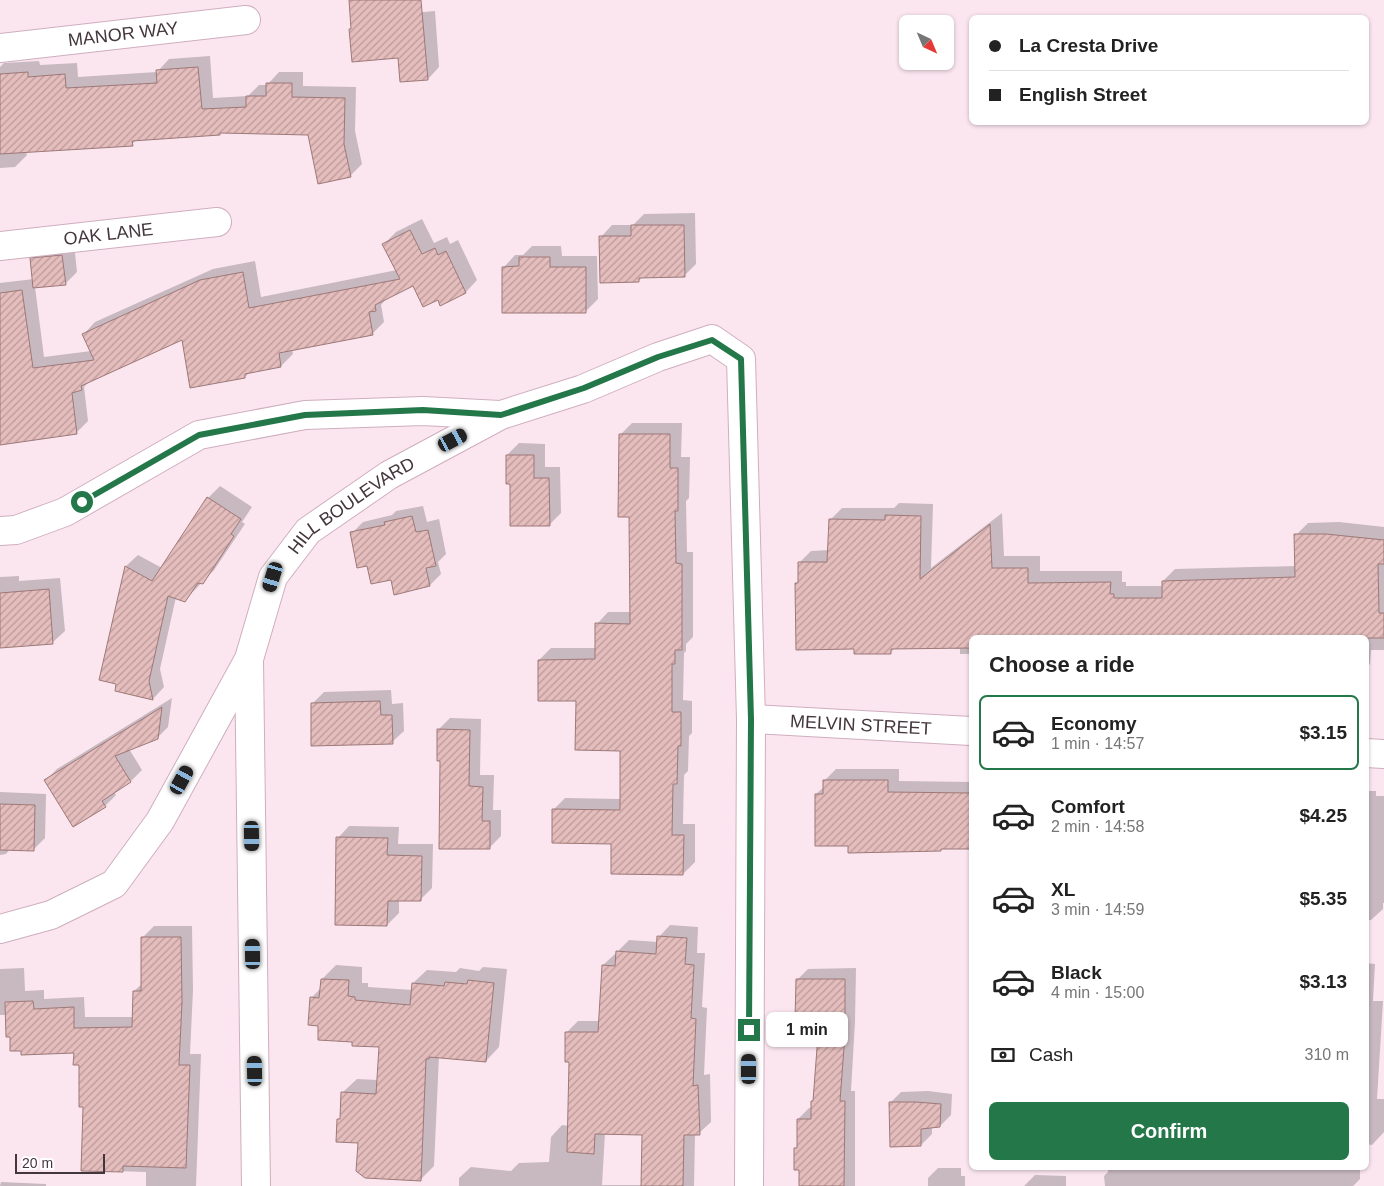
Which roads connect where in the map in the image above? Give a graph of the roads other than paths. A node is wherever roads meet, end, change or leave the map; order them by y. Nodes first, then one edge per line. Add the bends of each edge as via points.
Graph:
1 (246, 20) dead end
2 (0, 48) edge
3 (217, 222) dead end
4 (0, 246) edge
5 (501, 415) junction
6 (5, 527) edge
7 (249, 659) junction
8 (751, 719) junction
9 (969, 731) edge
10 (1369, 754) edge
11 (1384, 754) edge
12 (0, 929) edge
13 (256, 1186) edge
14 (749, 1186) edge

1 - 2 street, MANOR WAY
3 - 4 street, OAK LANE
5 - 6 street via 423,410 305,415 199,435 65,512
5 - 7 street, HILL BOULEVARD via 389,474 308,530 273,577
5 - 8 street, HILL BOULEVARD via 712,340 741,359
7 - 12 street, HILL BOULEVARD via 160,821 114,884 51,915
7 - 13 street
8 - 9 street, MELVIN STREET
8 - 14 street
10 - 11 street

